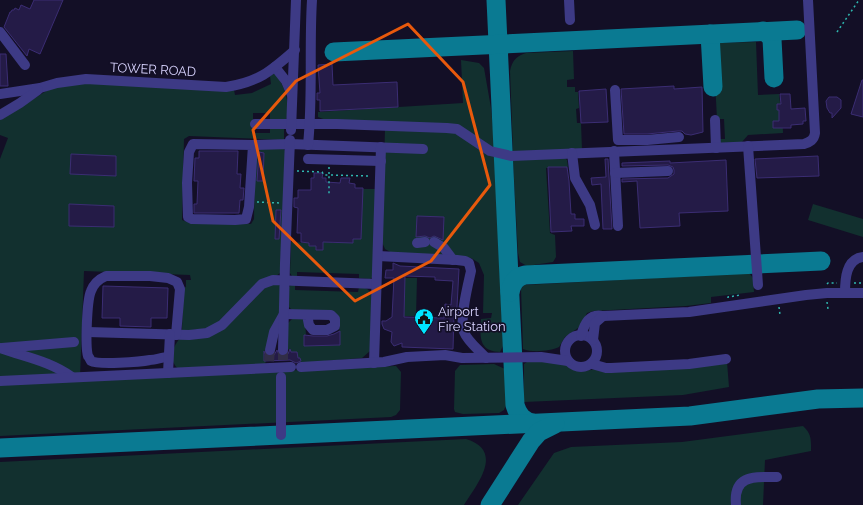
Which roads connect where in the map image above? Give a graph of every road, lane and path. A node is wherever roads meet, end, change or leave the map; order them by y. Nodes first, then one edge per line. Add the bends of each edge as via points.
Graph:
1 (296, 0) edge
2 (312, 0) edge
3 (569, 0) edge
4 (808, 0) edge
5 (859, 0) edge
6 (570, 20) dead end
7 (0, 32) edge
8 (836, 32) dead end
9 (295, 50) junction
10 (24, 65) dead end
11 (275, 67) junction
12 (40, 88) junction
13 (615, 90) dead end
14 (2, 95) edge
15 (292, 95) junction
16 (0, 115) edge
17 (715, 120) dead end
18 (255, 124) dead end
19 (310, 124) junction
20 (290, 135) junction
21 (679, 137) dead end
22 (618, 140) junction
23 (253, 145) junction
24 (308, 145) junction
25 (748, 146) junction
26 (381, 147) junction
27 (716, 148) junction
28 (423, 149) dead end
29 (617, 151) junction
30 (572, 153) junction
31 (308, 159) dead end
32 (329, 160) junction
33 (381, 161) junction
34 (289, 171) junction
35 (668, 171) dead end
36 (616, 173) junction
37 (329, 175) junction
38 (381, 176) junction
39 (329, 194) dead end
40 (250, 202) junction
41 (288, 203) junction
42 (595, 225) dead end
43 (618, 226) dead end
44 (425, 242) dead end
45 (378, 256) junction
46 (863, 257) edge
47 (453, 260) junction
48 (284, 280) junction
49 (376, 284) junction
50 (758, 285) dead end
51 (845, 293) junction
52 (863, 293) edge
53 (284, 314) junction
54 (307, 315) dead end
55 (603, 316) junction
56 (88, 332) junction
57 (173, 335) junction
58 (581, 336) junction
59 (593, 340) junction
60 (74, 342) dead end
61 (566, 346) junction
62 (0, 348) edge
63 (168, 356) junction
64 (541, 357) junction
65 (486, 358) junction
66 (269, 360) junction
67 (726, 360) dead end
68 (568, 361) junction
69 (374, 363) junction
70 (592, 364) junction
71 (287, 365) junction
72 (168, 373) junction
73 (72, 377) junction
74 (0, 381) edge
75 (280, 435) dead end
76 (777, 477) dead end
77 (736, 505) edge

1 - 9 street
2 - 19 street
3 - 6 street
4 - 25 street via 814,136 811,141 804,144
5 - 8 path
7 - 10 street
9 - 11 street, TOWER ROAD
9 - 15 street
11 - 12 street, TOWER ROAD via 252,81 226,87 86,79
11 - 15 street via 286,81
12 - 14 street, TOWER ROAD
12 - 16 street
13 - 22 street
15 - 20 street
17 - 27 street
18 - 20 street
19 - 20 street
19 - 24 street
19 - 30 street via 447,128 457,130 494,153 513,156
20 - 23 street
20 - 24 street
20 - 34 street
21 - 22 street
22 - 29 street
23 - 40 street
23 - 40 street via 197,143 192,146 189,152 187,216 192,219 244,220 248,216
24 - 26 street
25 - 27 street
25 - 50 street
26 - 28 street
26 - 33 street
27 - 29 street
29 - 30 street
29 - 36 street
30 - 42 street via 575,178 590,205
31 - 32 street
32 - 33 street
32 - 37 path
33 - 38 street
34 - 37 path via 322,172
34 - 41 street
35 - 36 street
36 - 43 street
37 - 38 path
37 - 39 path
38 - 45 street
40 - 41 path
41 - 48 street
44 - 47 street via 444,248
45 - 47 street
45 - 49 street
46 - 51 street via 857,257 852,262 847,274
47 - 65 street via 469,263 471,270 463,328 467,337
48 - 49 street
48 - 53 street
48 - 57 street via 262,284 222,325 210,332
49 - 69 street
51 - 52 street
51 - 55 street via 806,295 677,313
53 - 54 street
53 - 66 street via 271,340
53 - 71 street
55 - 58 street via 591,317
55 - 59 street via 595,323
56 - 57 street
56 - 57 street via 90,296 97,282 106,276 150,276 172,279 179,286
56 - 63 street via 88,355 93,362 132,362
57 - 63 street
58 - 59 street
58 - 61 street via 570,339
59 - 70 street via 597,352
60 - 62 street
61 - 64 street
61 - 68 street via 565,354
62 - 73 street via 53,365
63 - 72 street
64 - 65 street
64 - 68 street
65 - 69 street via 446,355 407,357
66 - 71 street
66 - 72 street
67 - 70 street via 611,368
68 - 70 street via 579,368
69 - 71 street
71 - 75 street
72 - 73 street
73 - 74 street
76 - 77 street via 751,477 742,482 736,494

